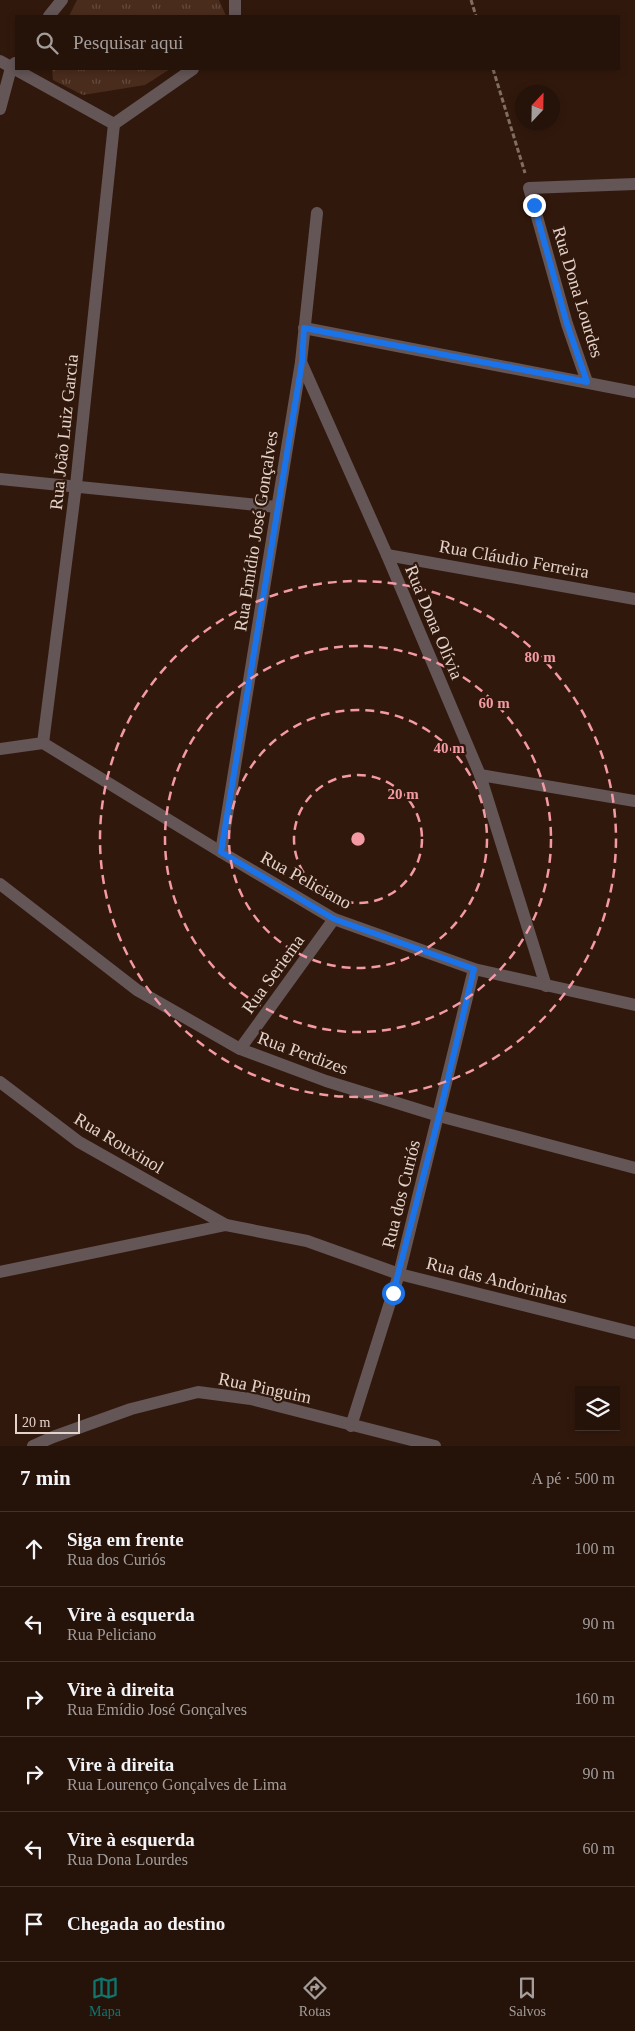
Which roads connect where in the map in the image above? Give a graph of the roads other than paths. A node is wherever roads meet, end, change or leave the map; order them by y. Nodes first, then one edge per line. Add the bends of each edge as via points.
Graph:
1 (62, 0) edge
2 (235, 0) edge
3 (50, 15) edge
4 (235, 15) edge
5 (0, 62) edge
6 (14, 65) edge
7 (22, 70) edge
8 (192, 70) edge
9 (0, 110) edge
10 (114, 124) junction
11 (635, 184) edge
12 (317, 214) dead end
13 (304, 328) junction
14 (302, 362) junction
15 (587, 382) junction
16 (635, 392) edge
17 (0, 479) edge
18 (76, 485) junction
19 (277, 507) junction
20 (387, 555) junction
21 (635, 599) edge
22 (43, 743) junction
23 (0, 749) edge
24 (480, 775) junction
25 (635, 801) edge
26 (221, 852) junction
27 (0, 884) edge
28 (334, 919) junction
29 (474, 969) junction
30 (546, 986) junction
31 (635, 1006) edge
32 (240, 1049) junction
33 (0, 1082) edge
34 (439, 1116) junction
35 (635, 1168) edge
36 (226, 1225) junction
37 (0, 1272) edge
38 (399, 1274) junction
39 (635, 1333) edge
40 (351, 1426) junction
41 (33, 1446) edge
42 (435, 1446) edge

1 - 3 street
2 - 4 street
5 - 6 street
6 - 9 street
7 - 10 street
8 - 10 street
10 - 18 street, Rua João Luiz Garcia
11 - 15 street, Rua Dona Lourdes via 529,188 567,324
12 - 13 street, Rua Emídio José Gonçalves
13 - 14 street, Rua Emídio José Gonçalves
13 - 15 street
14 - 19 street, Rua Emídio José Gonçalves
14 - 20 street, Rua Dona Olívia
15 - 16 street
17 - 18 street
18 - 19 street
18 - 22 street, Rua João Luiz Garcia
19 - 26 street, Rua Emídio José Gonçalves
20 - 21 street, Rua Cláudio Ferreira
20 - 24 street, Rua Dona Olívia
22 - 23 street
22 - 26 street, Rua Peliciano
24 - 25 street
24 - 30 street, Rua Dona Olívia
26 - 28 street, Rua Peliciano
27 - 32 street, Rua Perdizes via 137,990
28 - 29 street, Rua Peliciano
28 - 32 street, Rua Seriema
29 - 30 street, Rua Peliciano
29 - 34 street, Rua dos Curiós
30 - 31 street, Rua Peliciano
32 - 34 street, Rua Perdizes via 326,1081
33 - 36 street, Rua Rouxinol via 79,1142
34 - 35 street, Rua Perdizes
34 - 38 street, Rua dos Curiós
36 - 37 street, Rua das Andorinhas
36 - 38 street, Rua das Andorinhas via 307,1242
38 - 39 street, Rua das Andorinhas
38 - 40 street, Rua dos Curiós
40 - 41 street, Rua Pinguim via 251,1399 198,1392 131,1409
40 - 42 street, Rua Pinguim

